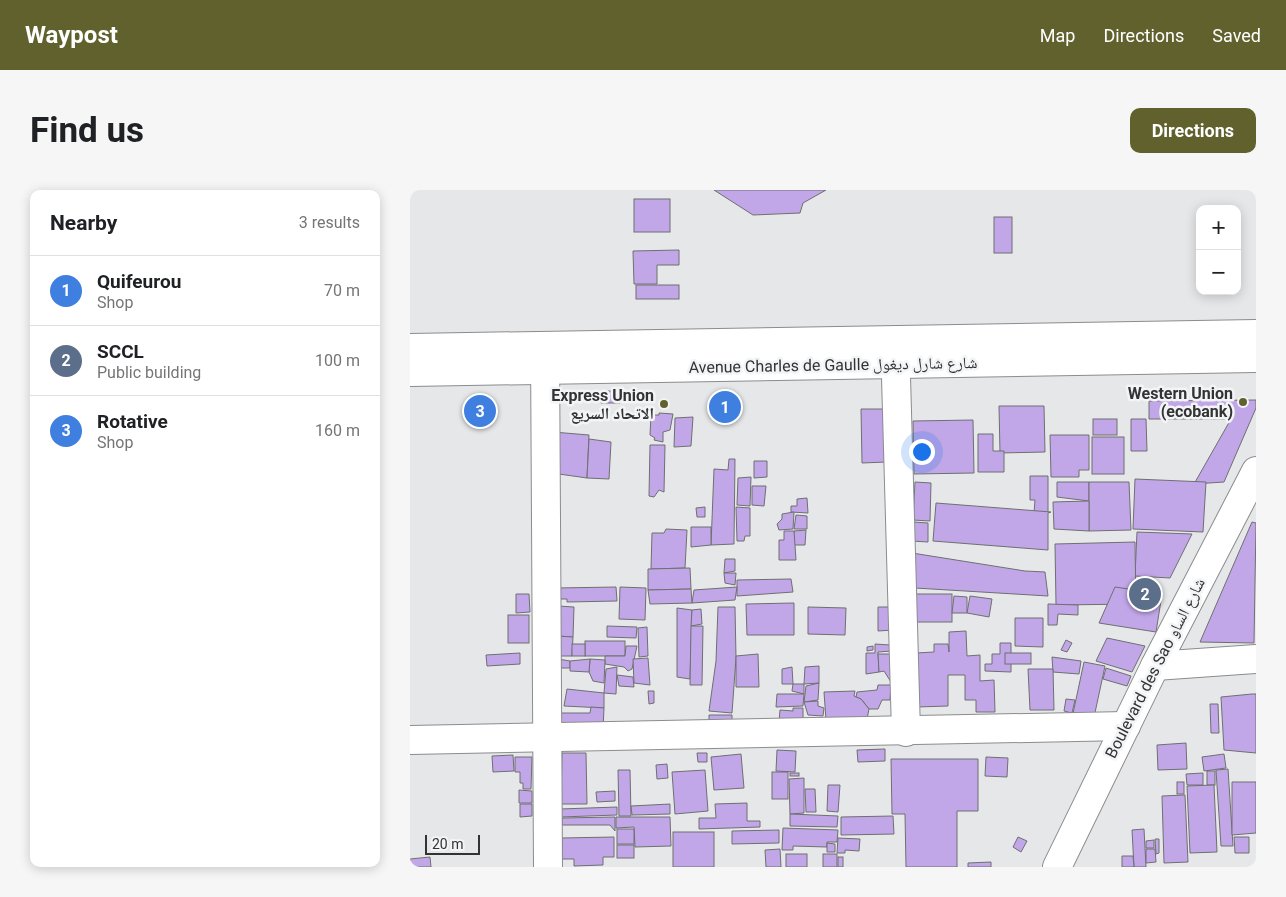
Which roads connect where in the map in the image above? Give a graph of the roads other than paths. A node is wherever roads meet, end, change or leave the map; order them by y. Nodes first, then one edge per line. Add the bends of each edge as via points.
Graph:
1 (1256, 334) edge
2 (410, 348) edge
3 (895, 352) junction
4 (545, 358) junction
5 (1256, 358) edge
6 (410, 372) edge
7 (1256, 471) edge
8 (1256, 659) edge
9 (1155, 666) junction
10 (1126, 726) junction
11 (906, 732) junction
12 (546, 738) junction
13 (410, 740) edge
14 (548, 867) edge
15 (1057, 867) edge

1 - 3 street, Avenue Charles de Gaulle شارع شارل ديغول
2 - 4 street, Avenue Charles de Gaulle شارع شارل ديغول
3 - 4 street, Avenue Charles de Gaulle شارع شارل ديغول
3 - 5 street, Avenue Charles de Gaulle شارع شارل ديغول
3 - 11 street
4 - 6 street, Avenue Charles de Gaulle شارع شارل ديغول
4 - 12 street
7 - 9 street, Boulevard des Sao شارع الساو
8 - 9 street
9 - 10 street, Boulevard des Sao شارع الساو
10 - 11 street
10 - 15 street, Boulevard des Sao شارع الساو
11 - 12 street
12 - 13 street
12 - 14 street

